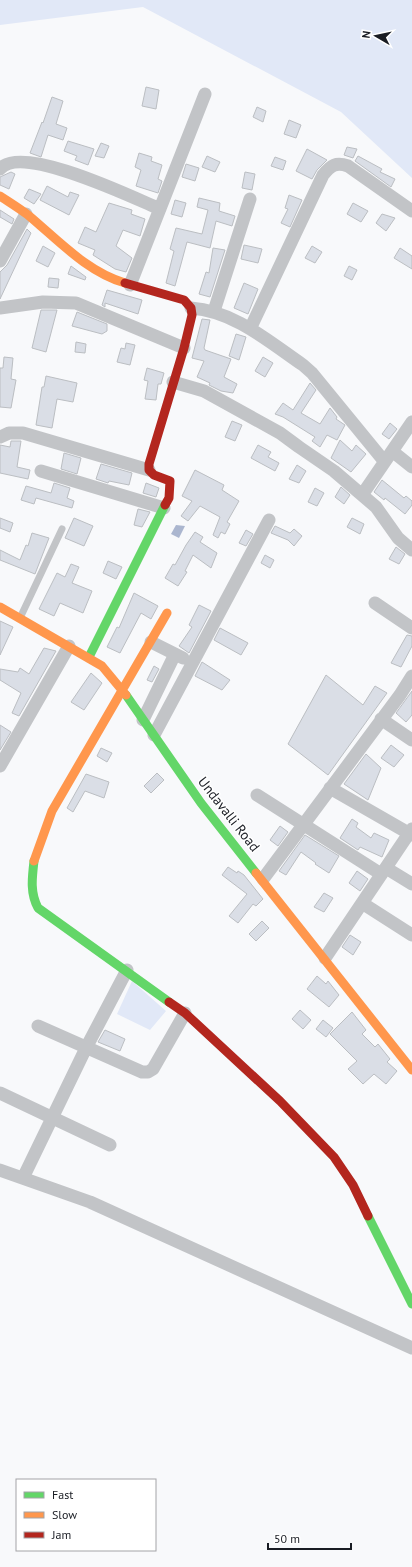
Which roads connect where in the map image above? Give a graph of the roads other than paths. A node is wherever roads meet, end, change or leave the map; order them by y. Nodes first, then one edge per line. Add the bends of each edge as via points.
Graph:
1 (205, 94) dead end
2 (0, 169) edge
3 (0, 196) edge
4 (250, 199) dead end
5 (160, 209) junction
6 (412, 211) edge
7 (26, 214) junction
8 (0, 261) edge
9 (130, 285) junction
10 (0, 308) edge
11 (191, 308) junction
12 (214, 311) junction
13 (250, 329) junction
14 (184, 348) junction
15 (173, 382) junction
16 (412, 422) edge
17 (0, 437) edge
18 (388, 456) junction
19 (412, 467) edge
20 (149, 470) junction
21 (41, 471) dead end
22 (362, 495) junction
23 (164, 508) junction
24 (269, 520) dead end
25 (62, 529) dead end
26 (412, 550) edge
27 (375, 604) dead end
28 (0, 607) edge
29 (167, 613) dead end
30 (20, 618) junction
31 (412, 628) edge
32 (151, 642) junction
33 (69, 646) junction
34 (175, 654) junction
35 (89, 657) junction
36 (192, 662) junction
37 (411, 681) edge
38 (123, 690) junction
39 (381, 719) junction
40 (143, 720) junction
41 (154, 735) junction
42 (412, 740) edge
43 (0, 766) edge
44 (330, 788) junction
45 (257, 794) dead end
46 (304, 823) junction
47 (411, 833) edge
48 (384, 871) junction
49 (263, 879) junction
50 (412, 884) edge
51 (362, 903) junction
52 (412, 935) edge
53 (325, 958) junction
54 (127, 970) junction
55 (185, 1013) junction
56 (38, 1026) dead end
57 (86, 1048) junction
58 (412, 1070) edge
59 (0, 1093) edge
60 (52, 1119) junction
61 (110, 1145) dead end
62 (0, 1170) edge
63 (23, 1178) junction
64 (412, 1304) edge
65 (412, 1348) edge

1 - 5 street
2 - 5 street via 12,163 44,165 77,173
3 - 7 street
4 - 12 street
5 - 9 street
6 - 13 street via 348,166 339,163 330,166 323,175
7 - 8 street
7 - 9 street via 83,262 110,279
9 - 11 street via 184,300
10 - 14 street via 43,302 76,303
11 - 12 street
11 - 14 street via 192,315
12 - 13 street
13 - 18 street via 312,373
14 - 15 street
15 - 20 street via 151,454
15 - 22 street via 204,391 280,433
16 - 18 street
17 - 20 street via 9,433 23,433
18 - 19 street
18 - 22 street
20 - 23 street via 154,475 170,481 171,490
21 - 23 street
22 - 26 street via 376,507 398,538
23 - 35 street
24 - 36 street
25 - 30 lane
27 - 31 street
28 - 30 street, Undavalli Road
29 - 32 street
30 - 33 street, Undavalli Road
32 - 34 street
32 - 38 street
33 - 35 street, Undavalli Road
33 - 43 street
34 - 36 street
34 - 40 street
35 - 38 street, Undavalli Road via 102,666
36 - 41 street
37 - 39 street
38 - 40 street, Undavalli Road
38 - 54 street via 52,811 35,856 32,881 33,898 38,908
39 - 42 street
39 - 44 street
40 - 41 street, Undavalli Road
41 - 49 street, Undavalli Road via 200,803
44 - 46 street
44 - 47 street
45 - 46 street
46 - 48 street
46 - 49 street
47 - 48 street
48 - 50 street
48 - 51 street
49 - 53 street, Undavalli Road
51 - 52 street
51 - 53 street
53 - 58 street, Undavalli Road
54 - 55 street
54 - 57 street
55 - 57 street via 153,1068 148,1072 142,1072
55 - 64 street via 280,1101 334,1158 353,1185
56 - 57 street
57 - 60 street
59 - 60 street
60 - 61 street
60 - 63 street
62 - 63 street
63 - 65 street via 90,1202

